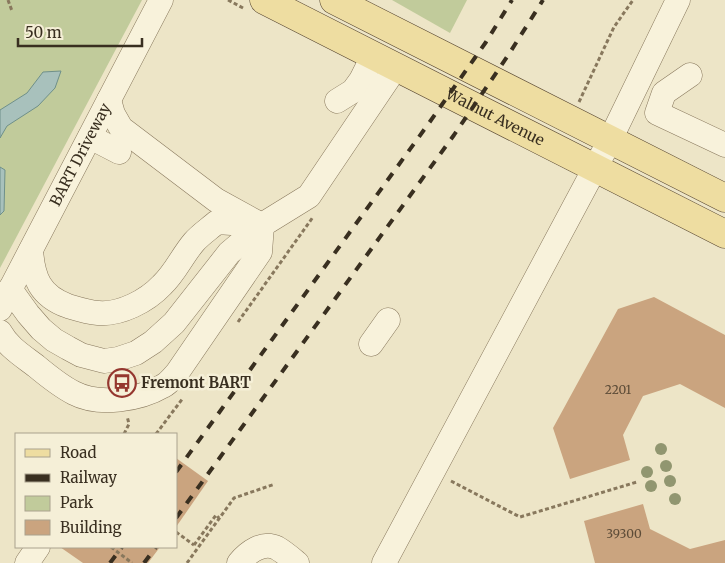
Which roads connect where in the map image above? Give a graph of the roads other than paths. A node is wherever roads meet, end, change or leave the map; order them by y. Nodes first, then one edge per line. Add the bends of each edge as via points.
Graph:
1 (161, 0) edge
2 (264, 0) edge
3 (334, 0) edge
4 (678, 0) edge
5 (385, 61) junction
6 (690, 75) dead end
7 (109, 100) junction
8 (337, 101) dead end
9 (90, 138) junction
10 (610, 140) junction
11 (725, 144) edge
12 (118, 152) dead end
13 (595, 168) junction
14 (725, 198) edge
15 (262, 225) junction
16 (725, 234) edge
17 (31, 250) junction
18 (5, 299) edge
19 (388, 320) dead end
20 (0, 332) edge
21 (371, 344) dead end
22 (37, 548) edge
23 (27, 563) edge
24 (239, 563) edge
25 (297, 563) edge
26 (384, 563) edge

1 - 7 street, BART Driveway
2 - 5 main road, Walnut Avenue
3 - 10 main road
4 - 10 street
5 - 8 street via 361,80 353,91
5 - 13 main road, Walnut Avenue
5 - 15 street via 308,196
6 - 11 street via 664,93 657,113
7 - 9 street, BART Driveway
7 - 15 street via 121,128 216,200
9 - 12 street
9 - 17 street, BART Driveway
10 - 13 street
10 - 14 main road
13 - 16 main road, Walnut Avenue
13 - 26 street
15 - 17 street via 217,222 193,243 163,285 147,298 112,313 84,311 53,299 35,276
15 - 18 street via 229,252 174,323 136,353 118,359 104,361 81,355 54,340 28,314
15 - 20 street via 260,252 177,373 150,393 111,400 95,400 75,394 21,355
17 - 18 street, BART Driveway
19 - 21 street
22 - 23 street
24 - 25 street via 252,550 267,545 277,548

